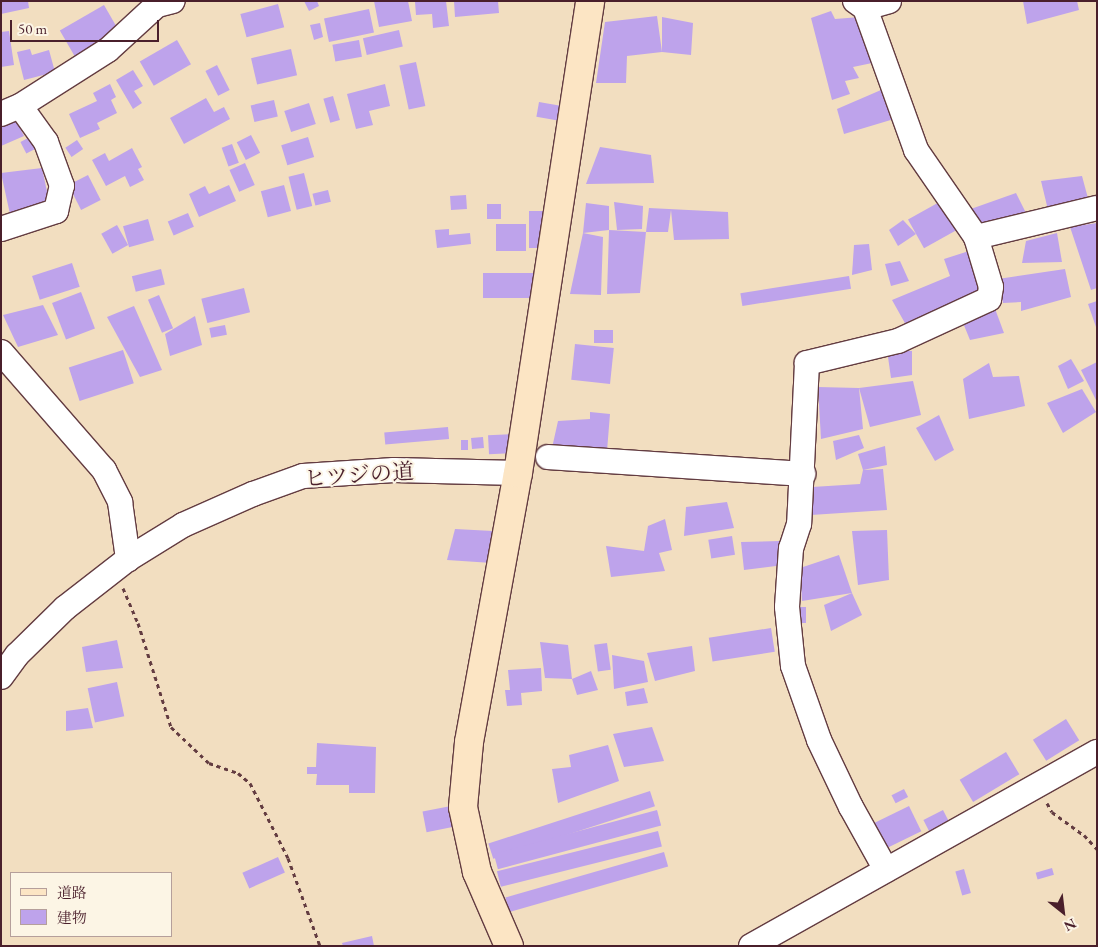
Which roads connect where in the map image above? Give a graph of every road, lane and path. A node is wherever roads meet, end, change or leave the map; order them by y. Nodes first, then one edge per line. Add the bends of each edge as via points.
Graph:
1 (173, 1) edge
2 (590, 1) edge
3 (889, 1) edge
4 (860, 4) edge
5 (10, 110) edge
6 (1097, 208) edge
7 (1, 229) edge
8 (976, 238) junction
9 (1, 352) edge
10 (548, 457) dead end
11 (518, 472) junction
12 (803, 474) junction
13 (121, 564) junction
14 (1, 677) edge
15 (1097, 752) edge
16 (1036, 786) junction
17 (1097, 849) edge
18 (886, 870) junction
19 (320, 946) edge
20 (509, 946) edge
21 (751, 946) edge

1 - 5 street via 157,5 108,50
2 - 11 street
3 - 4 street
4 - 8 street via 916,150
5 - 7 street via 46,142 62,186 56,211
6 - 8 street
8 - 12 street via 991,287 989,299 898,341 807,363
9 - 13 street via 104,470 120,502
10 - 12 street
11 - 13 street, ヒツジの道 via 394,470 303,476 183,525
11 - 20 street via 469,742 463,807 477,872
12 - 18 street via 799,524 791,548 787,607 793,666 819,740
13 - 14 street, ヒツジの道 via 65,608 17,655
13 - 19 path via 171,727 209,763 238,773 250,784 288,858
15 - 16 street
16 - 17 path via 1052,812 1084,835
16 - 18 street
18 - 21 street

